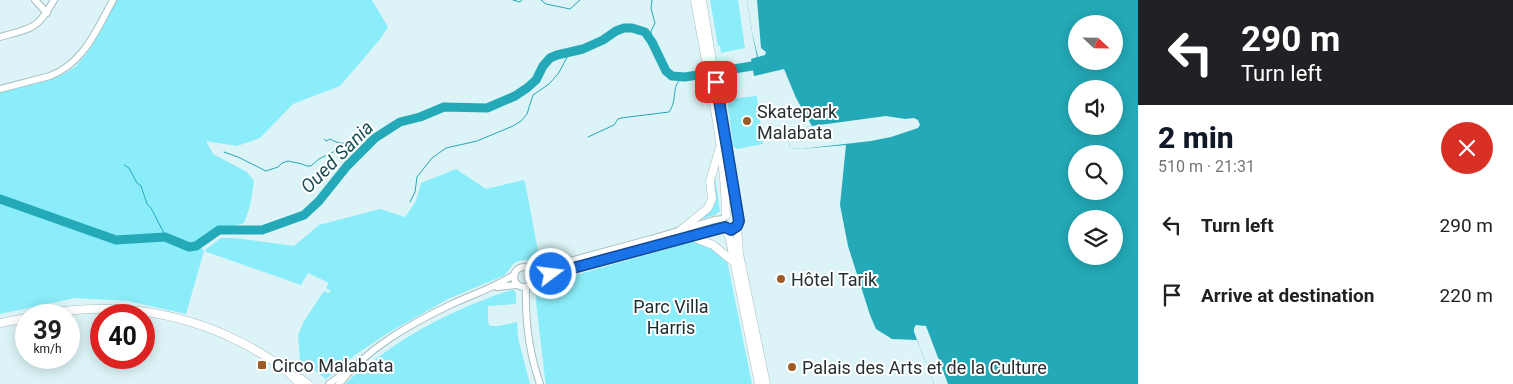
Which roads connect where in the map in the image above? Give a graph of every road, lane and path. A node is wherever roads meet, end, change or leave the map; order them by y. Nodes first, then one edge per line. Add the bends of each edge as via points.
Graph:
1 (35, 0) edge
2 (54, 0) edge
3 (113, 0) edge
4 (695, 0) edge
5 (702, 0) edge
6 (47, 13) junction
7 (0, 28) edge
8 (3, 36) edge
9 (709, 63) junction
10 (713, 83) junction
11 (0, 89) edge
12 (720, 146) junction
13 (737, 217) junction
14 (725, 222) junction
15 (737, 226) junction
16 (681, 230) junction
17 (690, 236) junction
18 (735, 262) junction
19 (515, 274) junction
20 (534, 275) junction
21 (518, 285) junction
22 (493, 287) junction
23 (526, 287) junction
24 (80, 309) edge
25 (15, 320) edge
26 (0, 323) edge
27 (357, 365) junction
28 (296, 381) edge
29 (308, 384) edge
30 (329, 384) edge
31 (339, 384) edge
32 (540, 384) edge
33 (759, 384) edge
34 (766, 384) edge

1 - 6 street
2 - 6 street
3 - 11 street via 88,45 71,64 50,76
4 - 9 main road
5 - 9 main road
6 - 8 street via 33,27
7 - 8 street
9 - 10 main road
10 - 12 main road
10 - 13 main road
12 - 14 main road
12 - 16 main road via 710,181 711,204
13 - 14 main road via 730,214
13 - 15 main road
14 - 15 main road via 731,230
14 - 16 street via 714,220
14 - 17 street
14 - 18 main road
15 - 34 main road via 739,254
16 - 20 street
17 - 18 main road via 712,245
17 - 20 street
18 - 33 main road
19 - 20 street via 522,267 529,268
19 - 21 street
19 - 22 street
20 - 23 street via 531,285
21 - 22 street
21 - 23 street
22 - 27 street via 410,327
23 - 32 street via 527,331
24 - 28 main road via 134,309 210,328 238,340 277,364
25 - 26 main road
27 - 30 street
27 - 31 street
28 - 29 main road via 301,379

